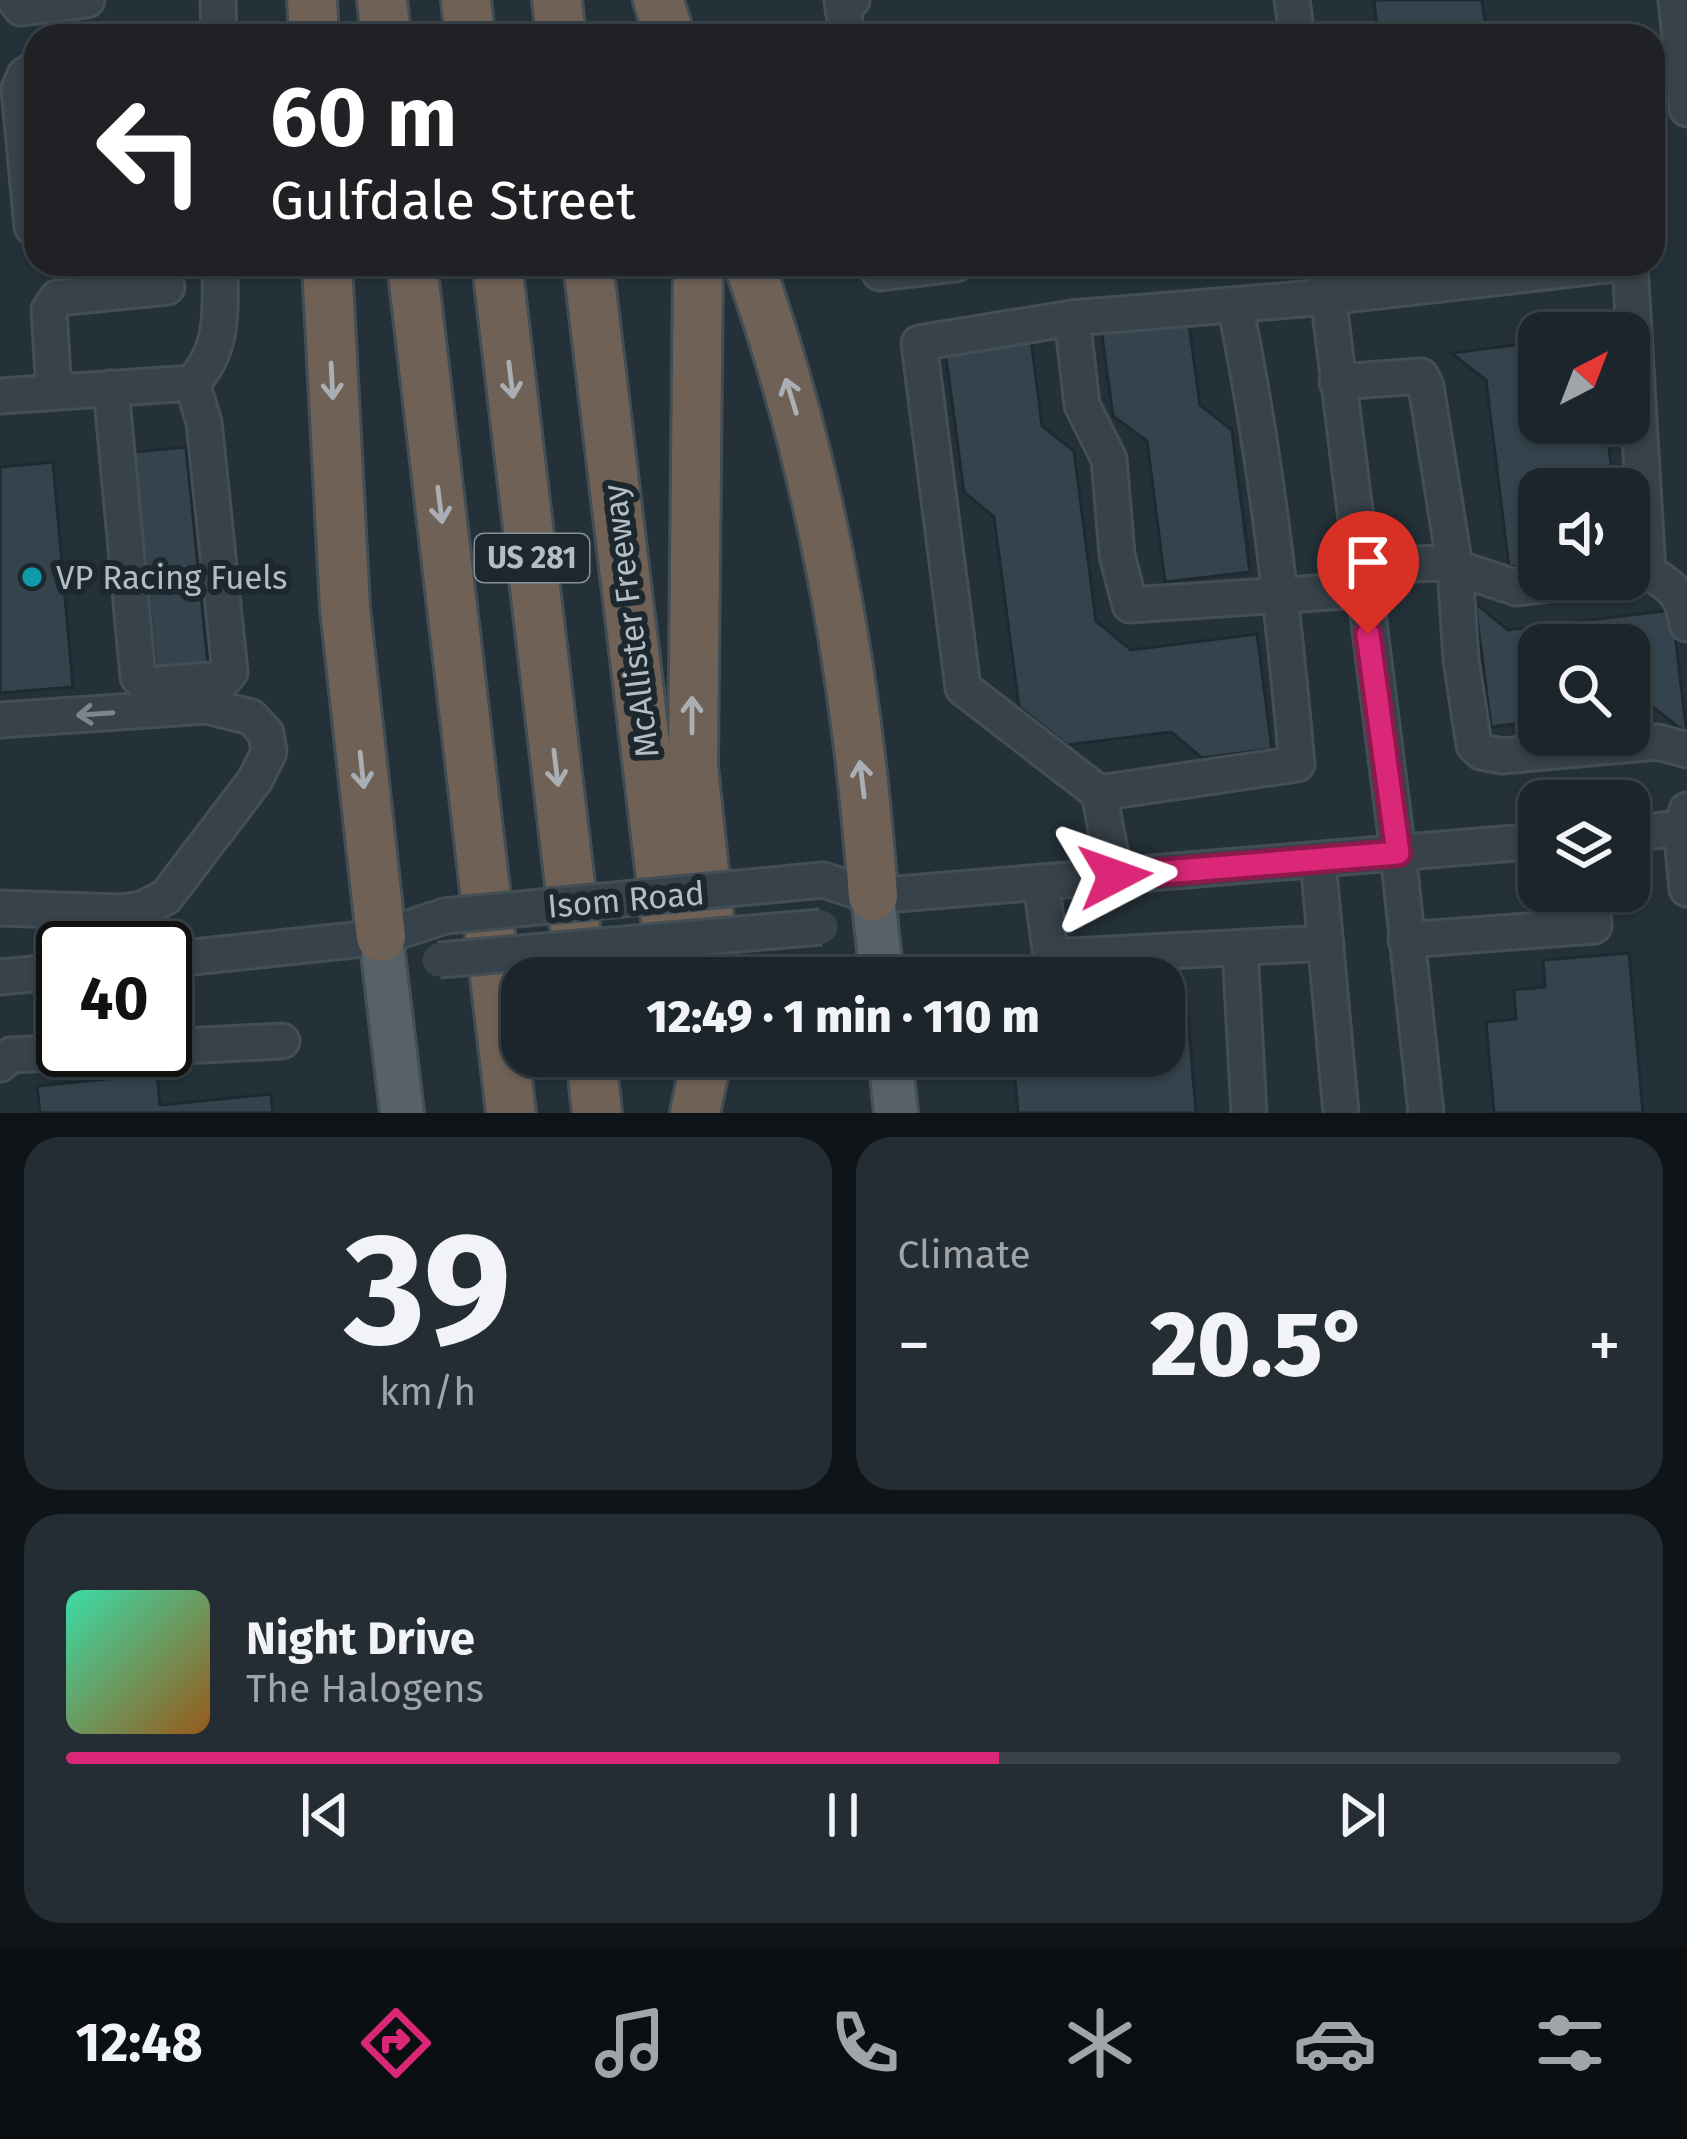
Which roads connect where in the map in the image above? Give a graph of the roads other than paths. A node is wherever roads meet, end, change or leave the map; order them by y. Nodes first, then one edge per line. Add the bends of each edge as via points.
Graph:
1 (15, 0) edge
2 (87, 0) edge
3 (852, 0) edge
4 (1676, 0) edge
5 (845, 24) edge
6 (24, 77) edge
7 (1687, 109) edge
8 (24, 142) edge
9 (220, 276) edge
10 (328, 276) edge
11 (413, 276) edge
12 (498, 276) edge
13 (589, 276) edge
14 (698, 276) edge
15 (753, 276) edge
16 (1398, 276) edge
17 (1630, 276) edge
18 (1326, 280) edge
19 (167, 287) dead end
20 (1234, 304) junction
21 (1072, 318) junction
22 (1337, 382) junction
23 (192, 383) junction
24 (111, 388) junction
25 (53, 392) junction
26 (0, 395) edge
27 (1636, 468) edge
28 (1456, 567) junction
29 (1650, 577) edge
30 (1360, 578) junction
31 (1518, 588) edge
32 (1281, 595) junction
33 (1687, 624) edge
34 (0, 720) edge
35 (1687, 750) edge
36 (1099, 793) junction
37 (1685, 822) edge
38 (1650, 829) edge
39 (1518, 843) edge
40 (1398, 853) junction
41 (1318, 860) junction
42 (1115, 876) junction
43 (1042, 882) junction
44 (1687, 889) edge
45 (873, 896) junction
46 (0, 908) edge
47 (1593, 912) edge
48 (381, 937) junction
49 (1406, 940) junction
50 (1326, 943) junction
51 (1240, 948) junction
52 (579, 957) edge
53 (671, 957) edge
54 (713, 957) edge
55 (880, 957) edge
56 (192, 958) edge
57 (36, 974) edge
58 (0, 977) edge
59 (282, 1041) dead end
60 (192, 1046) edge
61 (36, 1054) edge
62 (0, 1064) edge
63 (594, 1077) edge
64 (686, 1077) edge
65 (701, 1077) edge
66 (892, 1077) edge
67 (402, 1113) edge
68 (511, 1113) edge
69 (598, 1113) edge
70 (692, 1113) edge
71 (896, 1113) edge
72 (1249, 1113) edge
73 (1341, 1113) edge
74 (1426, 1113) edge

1 - 2 street via 21,8
3 - 5 street via 842,1
4 - 7 street
6 - 8 street
9 - 23 street via 220,331 209,365
10 -> 48 highway via 345,608
11 -> 68 highway
12 -> 52 highway, US 281
13 - 53 highway, McAllister Freeway / US 281
54 -> 14 highway via 693,766
45 -> 15 highway via 825,525
16 - 18 street
17 - 27 street
18 - 20 street
18 - 22 street
19 - 25 street via 57,298 49,310
20 - 21 street
20 - 32 street
21 - 32 street via 1082,405 1109,459 1130,605
21 - 36 street via 919,343 963,688
22 - 28 street via 1421,376
22 - 30 street
23 - 24 street
23 - 24 street via 204,422 230,672 146,686 138,677
24 - 25 street
25 - 26 street
28 - 30 street
28 - 31 street
28 - 35 street via 1469,737 1481,752 1658,742
29 - 33 street via 1674,587
30 - 32 street
30 - 40 street
32 - 36 street via 1298,764
46 -> 34 street via 120,912 166,898 269,752 266,733 233,710
36 - 42 street
37 - 38 street
37 - 44 street
39 - 40 street, Isom Road
40 - 41 street, Isom Road
40 - 49 street
41 - 42 street, Isom Road
41 - 50 street
42 - 43 street, Isom Road
43 - 45 street, Isom Road
43 - 51 street via 1052,958
45 - 48 street, Isom Road, bridge via 823,880 445,916
45 - 48 street, Isom Road, bridge via 821,927 439,960
45 - 55 main road
47 - 49 street via 1594,926
48 - 56 street, Isom Road
48 - 67 main road
49 - 74 street
50 - 51 street
50 - 73 street
51 - 72 street
57 - 58 street
59 - 60 street
61 - 62 street
63 - 69 highway
64 - 70 highway
65 - 70 highway
66 - 71 main road

